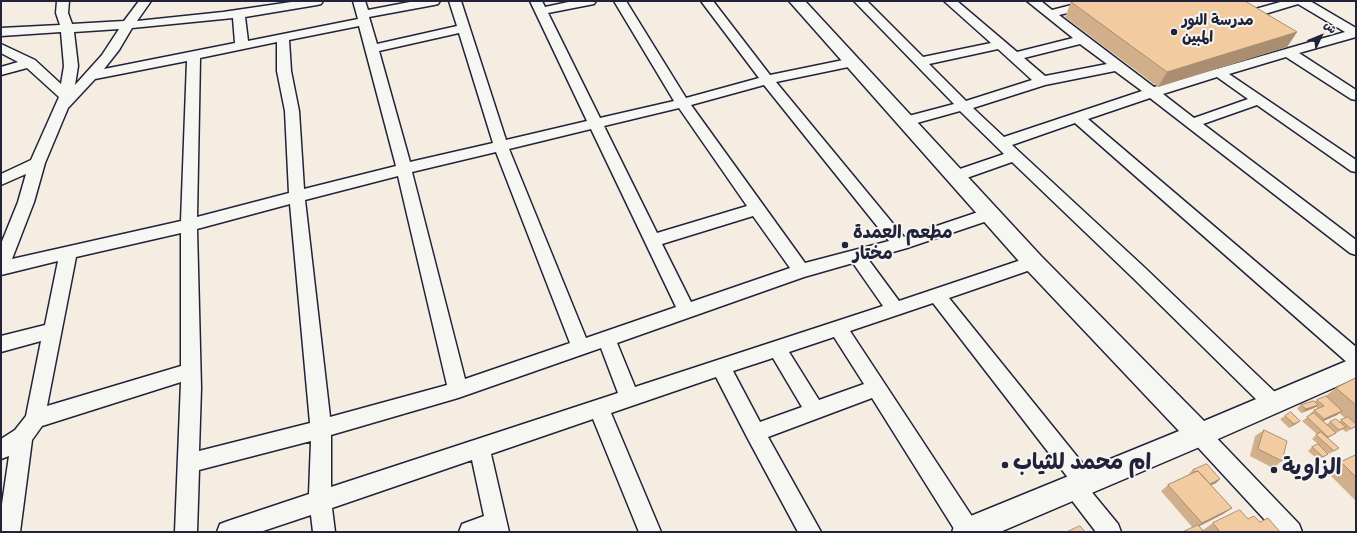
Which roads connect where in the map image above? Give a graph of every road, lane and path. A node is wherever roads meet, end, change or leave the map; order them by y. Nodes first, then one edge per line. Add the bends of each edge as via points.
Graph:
1 (63, 1) edge
2 (147, 1) edge
3 (317, 1) edge
4 (359, 1) edge
5 (434, 1) edge
6 (455, 1) edge
7 (590, 1) edge
8 (620, 1) edge
9 (707, 1) edge
10 (797, 1) edge
11 (860, 1) edge
12 (950, 1) edge
13 (1033, 1) edge
14 (1101, 1) edge
15 (1298, 1) edge
16 (1301, 1) edge
17 (283, 4) edge
18 (539, 6) edge
19 (1233, 9) edge
20 (1050, 14) junction
21 (239, 15) junction
22 (1246, 16) junction
23 (363, 18) junction
24 (1259, 25) edge
25 (128, 26) junction
26 (67, 28) junction
27 (464, 28) junction
28 (1, 32) edge
29 (1354, 35) edge
30 (283, 38) junction
31 (1083, 39) junction
32 (1000, 45) junction
33 (242, 46) junction
34 (1, 48) edge
35 (371, 48) junction
36 (1290, 48) junction
37 (194, 56) junction
38 (1014, 57) junction
39 (852, 62) junction
40 (920, 62) junction
41 (30, 63) junction
42 (1119, 66) junction
43 (1, 71) edge
44 (1218, 72) junction
45 (92, 76) junction
46 (767, 80) junction
47 (1042, 81) junction
48 (1153, 92) junction
49 (1356, 96) edge
50 (1258, 100) junction
51 (65, 101) junction
52 (682, 103) junction
53 (964, 106) junction
54 (1078, 118) junction
55 (906, 121) junction
56 (596, 122) junction
57 (1193, 123) junction
58 (1001, 143) junction
59 (501, 146) junction
60 (1014, 156) junction
61 (37, 163) junction
62 (1356, 167) edge
63 (404, 168) junction
64 (956, 176) junction
65 (1, 180) edge
66 (297, 198) junction
67 (756, 209) junction
68 (990, 214) junction
69 (189, 225) junction
70 (654, 240) junction
71 (901, 244) junction
72 (1356, 249) edge
73 (68, 254) junction
74 (857, 256) junction
75 (1034, 262) junction
76 (1, 266) edge
77 (801, 271) junction
78 (937, 295) junction
79 (895, 309) junction
80 (687, 311) junction
81 (838, 328) junction
82 (52, 331) junction
83 (606, 339) junction
84 (1, 344) edge
85 (581, 348) junction
86 (777, 348) junction
87 (721, 367) junction
88 (190, 371) junction
89 (1352, 371) edge
90 (876, 388) junction
91 (458, 390) junction
92 (630, 398) junction
93 (1273, 403) junction
94 (599, 408) junction
95 (814, 410) junction
96 (35, 419) junction
97 (322, 430) junction
98 (755, 434) junction
99 (1200, 435) junction
100 (22, 437) junction
101 (480, 448) junction
102 (1, 450) edge
103 (188, 463) junction
104 (1080, 485) junction
105 (320, 502) junction
106 (497, 527) edge
107 (9, 532) edge
108 (186, 532) edge
109 (228, 532) edge
110 (324, 532) edge
111 (470, 532) edge
112 (650, 532) edge
113 (810, 532) edge
114 (968, 532) edge
115 (1110, 532) edge
116 (1290, 532) edge

1 - 26 street via 62,13
2 - 25 street
3 - 17 street
4 - 23 street
5 - 23 street
6 - 27 street
7 - 18 street
8 - 52 street
9 - 46 street
10 - 39 street
11 - 40 street
12 - 32 street
13 - 20 street
14 - 20 street
15 - 22 street
16 - 29 street
17 - 21 street
18 - 56 street
19 - 22 street
20 - 31 street
21 - 25 street
21 - 33 street
22 - 24 street
23 - 30 street
23 - 35 street
25 - 26 street
25 - 45 street via 120,42
26 - 28 street
26 - 51 street via 71,66
27 - 35 street
27 - 59 street
29 - 36 street
30 - 33 street
30 - 66 street via 284,71 292,111
31 - 38 street
31 - 42 street
32 - 38 street
32 - 40 street
33 - 37 street
34 - 41 street
35 - 63 street
36 - 44 street
36 - 49 street
37 - 45 street
37 - 69 street
38 - 47 street
39 - 46 street
39 - 55 street
40 - 53 street
41 - 43 street
41 - 51 street
42 - 47 street
42 - 48 street
44 - 48 street
44 - 50 street
45 - 51 street
46 - 52 street
46 - 71 street
47 - 53 street
48 - 54 street
48 - 57 street
50 - 57 street
50 - 62 street
51 - 61 street
52 - 56 street
52 - 67 street
53 - 55 street
53 - 58 street
54 - 58 street
54 - 89 street
55 - 64 street
56 - 59 street
56 - 70 street
57 - 72 street
58 - 60 street
59 - 63 street
59 - 85 street
60 - 64 street
60 - 93 street
61 - 65 street
61 - 76 street via 26,202
63 - 66 street
63 - 91 street
64 - 68 street
66 - 69 street
66 - 97 street
67 - 70 street
67 - 77 street
68 - 71 street
68 - 75 street
69 - 73 street
69 - 88 street
70 - 80 street
71 - 74 street
73 - 76 street
73 - 82 street
74 - 77 street
74 - 79 street
75 - 78 street
75 - 99 street
77 - 80 street
78 - 79 street
78 - 104 street
79 - 81 street
80 - 83 street
81 - 86 street
81 - 90 street
82 - 84 street
82 - 96 street
83 - 85 street
83 - 92 street
85 - 91 street
86 - 87 street
86 - 95 street
87 - 92 street
87 - 98 street
88 - 96 street
88 - 103 street
89 - 93 street
90 - 95 street
90 - 114 street
91 - 97 street
92 - 94 street
93 - 99 street
94 - 101 street
94 - 112 street
95 - 98 street
96 - 100 street
97 - 103 street
97 - 105 street
98 - 113 street
99 - 104 street
99 - 116 street
100 - 102 street
100 - 107 street
101 - 105 street
101 - 106 street
103 - 108 street
104 - 114 street
104 - 115 street
105 - 109 street
105 - 110 street
106 - 111 street

